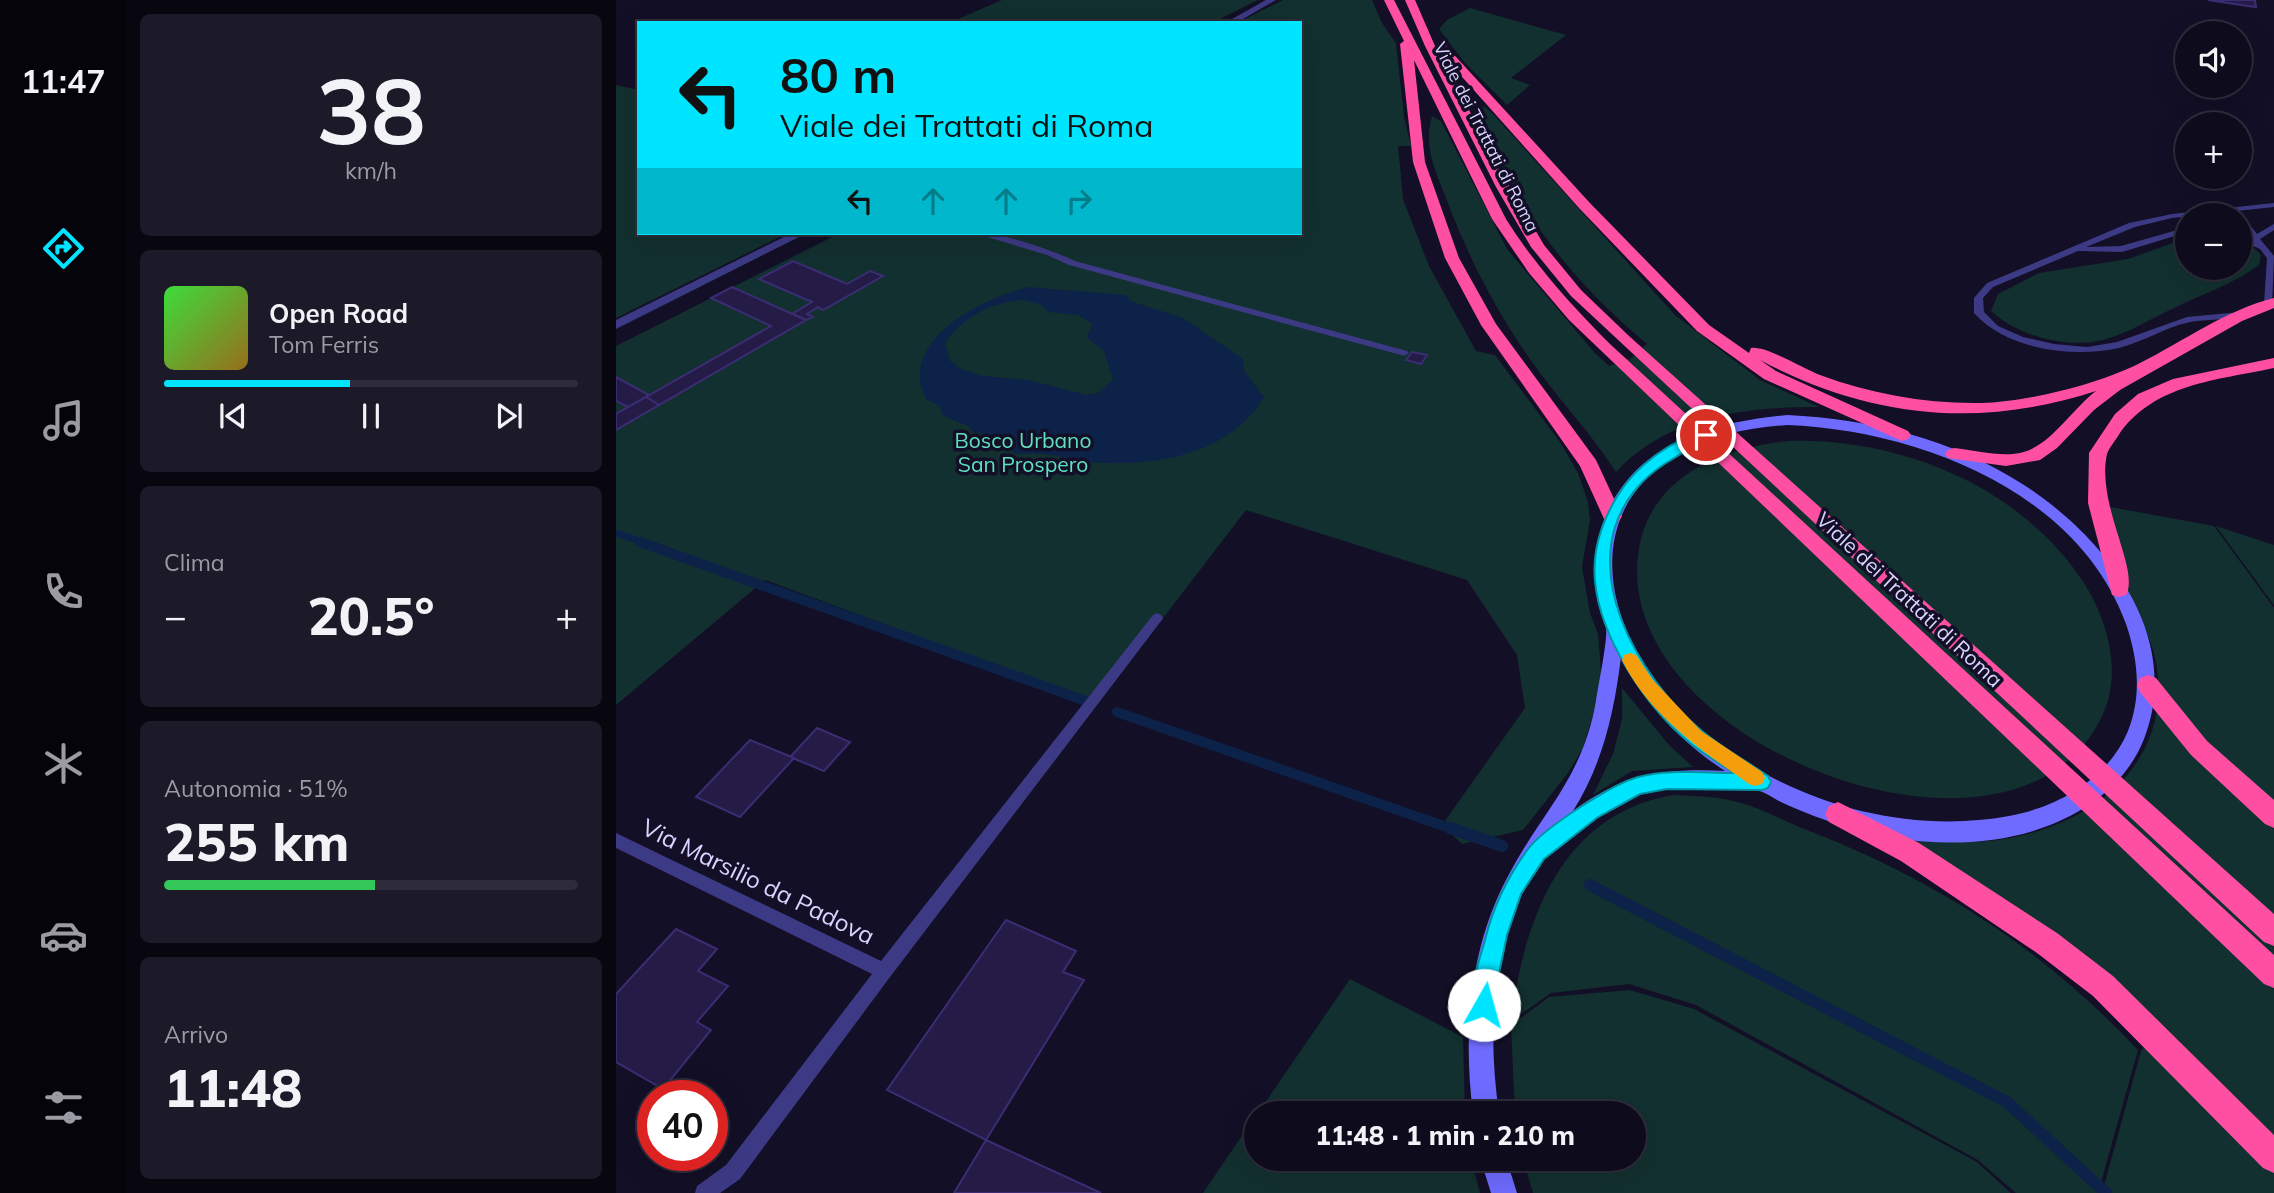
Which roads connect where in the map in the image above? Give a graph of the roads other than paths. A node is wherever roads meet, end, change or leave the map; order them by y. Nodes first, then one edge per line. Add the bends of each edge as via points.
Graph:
1 (1272, 0) edge
2 (1389, 0) edge
3 (1410, 0) edge
4 (1232, 21) edge
5 (1424, 26) junction
6 (1402, 28) junction
7 (2274, 205) edge
8 (2252, 211) edge
9 (2175, 216) edge
10 (2274, 226) edge
11 (2252, 229) edge
12 (2175, 233) edge
13 (797, 235) edge
14 (985, 235) edge
15 (1615, 236) junction
16 (2258, 237) junction
17 (2252, 242) edge
18 (2266, 248) junction
19 (2073, 250) junction
20 (2272, 303) edge
21 (2243, 315) junction
22 (616, 325) edge
23 (1613, 343) junction
24 (1404, 353) dead end
25 (2274, 363) edge
26 (2142, 369) junction
27 (1902, 435) junction
28 (1954, 454) junction
29 (1612, 516) junction
30 (2119, 589) junction
31 (1157, 618) dead end
32 (1615, 630) junction
33 (2148, 685) junction
34 (1762, 782) junction
35 (1838, 814) junction
36 (2274, 816) edge
37 (616, 841) edge
38 (1537, 853) junction
39 (2274, 932) edge
40 (884, 971) junction
41 (2274, 974) edge
42 (1485, 1101) edge
43 (2274, 1157) edge
44 (1497, 1171) edge
45 (704, 1193) edge
46 (1504, 1193) edge

1 - 4 street
2 - 6 highway, Viale dei Trattati di Roma
3 - 5 highway, Viale dei Trattati di Roma
5 - 15 highway
5 - 23 highway, Viale dei Trattati di Roma via 1430,46 1538,247
6 - 23 highway, Viale dei Trattati di Roma via 1511,240 1552,295
6 - 29 highway via 1419,162 1452,258 1495,334 1589,464
7 - 8 lane
9 - 19 lane via 2132,225
10 - 16 lane
11 - 16 lane
12 - 19 lane via 2122,249
13 - 22 street
14 - 24 lane
15 - 26 highway via 1741,343 1794,371 1857,392 1936,406 2011,406 2063,396
15 - 27 highway via 1686,313 1729,349 1795,388
16 - 18 lane
17 - 18 lane
18 - 20 lane via 2271,258
19 - 21 lane via 1990,285 1979,298 1979,313 1995,328 2020,339 2087,350 2119,345 2187,320
20 - 21 highway
21 - 26 highway
23 - 39 highway, Viale dei Trattati di Roma
23 - 41 highway, Viale dei Trattati di Roma
25 - 30 highway via 2179,383 2144,398 2121,418 2098,453 2098,503
26 - 28 highway via 2089,406 2036,454 2005,460
27 - 28 street
27 - 29 street via 1810,420 1725,429 1688,442 1656,461 1630,486
28 - 30 street via 2003,479 2048,510 2087,547
29 - 32 street via 1604,547 1603,581
30 - 33 street via 2141,636
31 - 40 lane
32 - 34 street via 1646,684 1668,710 1695,736
32 - 38 street via 1595,746
33 - 35 street via 2141,728 2120,767 2083,799 2059,812 2004,828 1962,832 1906,829
33 - 36 highway via 2199,748
34 - 35 street
34 - 38 street via 1667,780 1639,785 1591,810
35 - 43 highway via 1921,859 2103,986
37 - 40 lane, Via Marsilio da Padova
38 - 42 street via 1513,889 1485,985
40 - 45 lane, Via Marsilio da Padova via 733,1172
44 - 46 street

